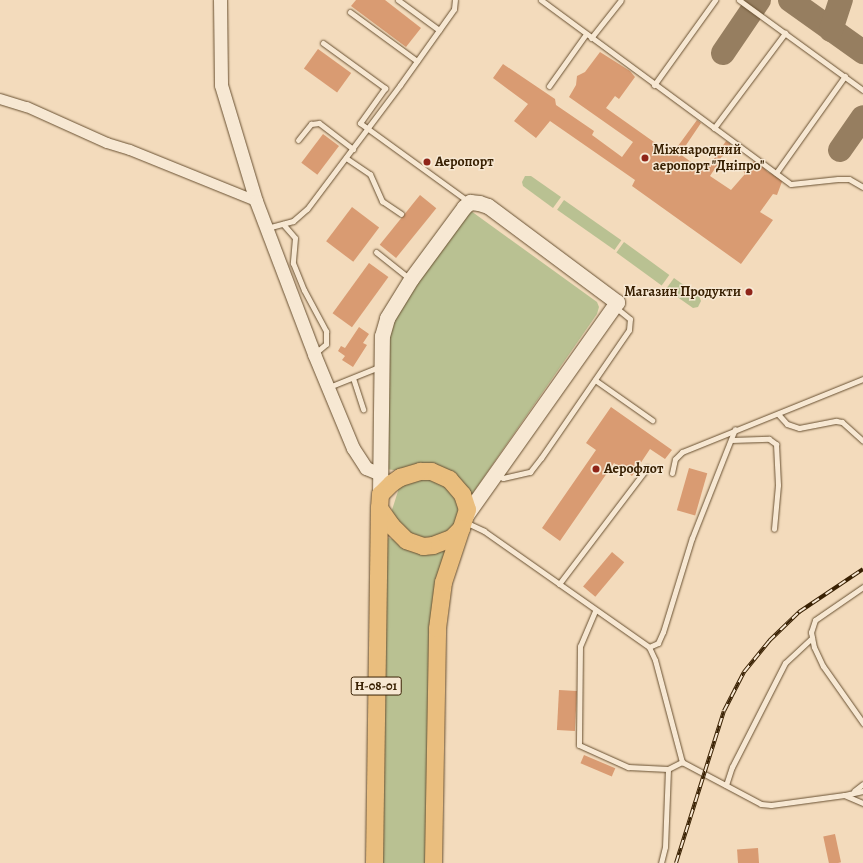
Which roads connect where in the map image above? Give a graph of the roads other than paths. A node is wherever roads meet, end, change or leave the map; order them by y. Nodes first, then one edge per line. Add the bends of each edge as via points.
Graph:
1 (220, 0) edge
2 (398, 0) edge
3 (456, 0) edge
4 (541, 0) edge
5 (621, 0) edge
6 (715, 0) edge
7 (739, 0) edge
8 (350, 12) dead end
9 (439, 30) junction
10 (785, 33) junction
11 (586, 34) junction
12 (591, 38) junction
13 (323, 43) dead end
14 (417, 61) junction
15 (845, 76) junction
16 (654, 85) junction
17 (549, 86) dead end
18 (863, 90) edge
19 (0, 99) edge
20 (714, 128) junction
21 (367, 129) junction
22 (298, 140) dead end
23 (353, 149) junction
24 (346, 158) junction
25 (776, 173) junction
26 (862, 185) edge
27 (256, 201) junction
28 (470, 202) junction
29 (401, 214) dead end
30 (283, 224) junction
31 (266, 228) junction
32 (376, 252) dead end
33 (411, 279) junction
34 (615, 307) junction
35 (314, 354) junction
36 (381, 366) junction
37 (353, 378) junction
38 (863, 379) edge
39 (595, 380) junction
40 (328, 387) junction
41 (363, 409) dead end
42 (778, 414) junction
43 (652, 420) dead end
44 (735, 429) junction
45 (731, 440) junction
46 (863, 441) edge
47 (647, 468) dead end
48 (672, 473) dead end
49 (380, 474) junction
50 (495, 474) junction
51 (380, 501) junction
52 (464, 521) junction
53 (774, 530) dead end
54 (559, 584) junction
55 (863, 587) edge
56 (594, 611) junction
57 (812, 638) junction
58 (649, 647) junction
59 (863, 723) edge
60 (682, 762) junction
61 (668, 768) junction
62 (863, 784) edge
63 (726, 785) junction
64 (863, 791) edge
65 (853, 792) junction
66 (844, 795) junction
67 (863, 803) edge
68 (374, 863) edge
69 (433, 863) edge
70 (661, 863) edge

1 - 27 street via 221,85
2 - 9 lane
3 - 9 lane via 454,8
4 - 11 lane
5 - 12 lane
6 - 16 lane
7 - 10 lane
8 - 14 lane
9 - 14 lane
10 - 15 lane
10 - 20 lane
11 - 12 lane
11 - 17 lane
12 - 16 lane
13 - 21 lane via 385,88 360,123
14 - 21 lane
15 - 18 lane
15 - 25 lane
16 - 20 lane
19 - 27 street via 27,107 107,143 137,152
20 - 25 lane
21 - 23 lane
21 - 28 lane
22 - 23 lane via 312,124 319,123
23 - 24 lane
24 - 29 lane via 370,174 382,201
24 - 30 lane via 307,209 296,219
25 - 26 lane via 793,185 838,178 849,179
27 - 31 street
28 - 33 main road, Н-08-01
28 - 34 main road via 488,206 614,299 617,302
30 - 31 lane
30 - 35 lane via 295,238 294,263 304,290 326,331 326,344
31 - 35 street
32 - 33 lane
33 - 36 main road, Н-08-01 via 387,318 382,336
34 - 39 lane via 630,319 631,324
34 - 50 main road
35 - 40 street
36 - 37 lane
36 - 49 main road, Н-08-01
37 - 40 lane
37 - 41 lane
38 - 42 lane
39 - 43 lane
39 - 50 lane via 530,472 503,478
40 - 49 street via 353,448 366,468
42 - 44 lane
42 - 46 lane via 787,424 799,428 842,422
44 - 45 lane
44 - 48 lane via 682,452 675,459
45 - 53 lane via 769,439 776,444 778,485
45 - 58 lane via 692,538 663,632 658,643
47 - 54 lane
49 - 51 main road, Н-08-01
50 - 52 main road
51 - 52 main road via 398,534 414,544 423,546 442,543 451,538
51 - 52 main road via 400,477 431,471 449,479 457,488 466,503
51 - 68 main road, Н-08-01
52 - 54 lane via 484,531
52 - 69 main road via 443,582 437,628
54 - 56 lane
55 - 57 lane via 815,620
56 - 58 lane
56 - 61 lane via 580,646 579,745 628,766
57 - 59 lane via 834,684
57 - 63 lane via 785,663 732,767
58 - 60 lane via 655,660
60 - 61 lane
60 - 63 lane
61 - 70 lane via 666,847
62 - 65 lane
63 - 66 lane via 751,801 771,805
64 - 65 lane
65 - 66 lane
66 - 67 lane

